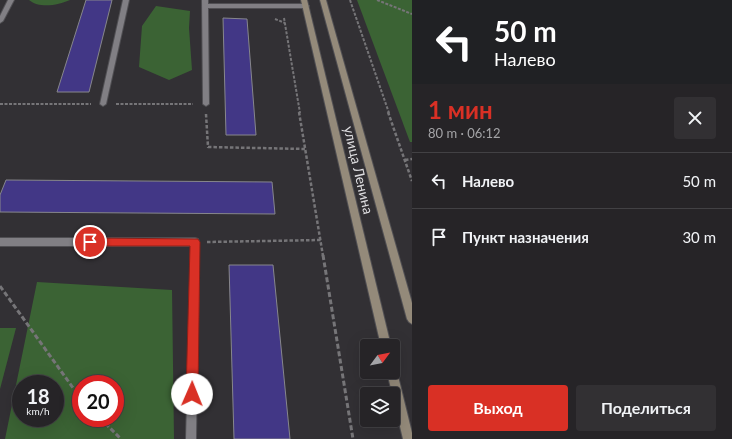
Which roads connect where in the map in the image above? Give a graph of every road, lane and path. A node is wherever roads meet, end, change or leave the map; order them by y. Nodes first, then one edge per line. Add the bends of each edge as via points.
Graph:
1 (11, 0) edge
2 (126, 0) edge
3 (323, 0) edge
4 (350, 0) edge
5 (376, 0) edge
6 (205, 3) edge
7 (305, 3) edge
8 (282, 6) junction
9 (412, 14) edge
10 (0, 21) edge
11 (103, 104) dead end
12 (206, 104) joint
13 (306, 149) junction
14 (412, 159) edge
15 (405, 160) junction
16 (412, 181) edge
17 (321, 240) junction
18 (0, 242) edge
19 (195, 242) junction
20 (0, 286) edge
21 (412, 319) edge
22 (384, 339) edge
23 (394, 379) edge
24 (72, 386) edge
25 (109, 427) edge
26 (121, 439) edge
27 (191, 439) edge
28 (352, 439) edge
29 (408, 439) edge

1 - 10 lane
2 - 11 lane
3 - 21 main road, улица Ленина
4 - 15 path
5 - 9 path
6 - 8 lane
6 - 12 lane
7 - 8 lane
7 - 22 main road, улица Ленина
8 - 13 path
12 - 13 path via 208,147
13 - 17 path
14 - 15 path
15 - 16 path
17 - 19 path
17 - 28 path
18 - 19 lane
19 - 27 lane
20 - 24 path
23 - 29 main road
25 - 26 path

